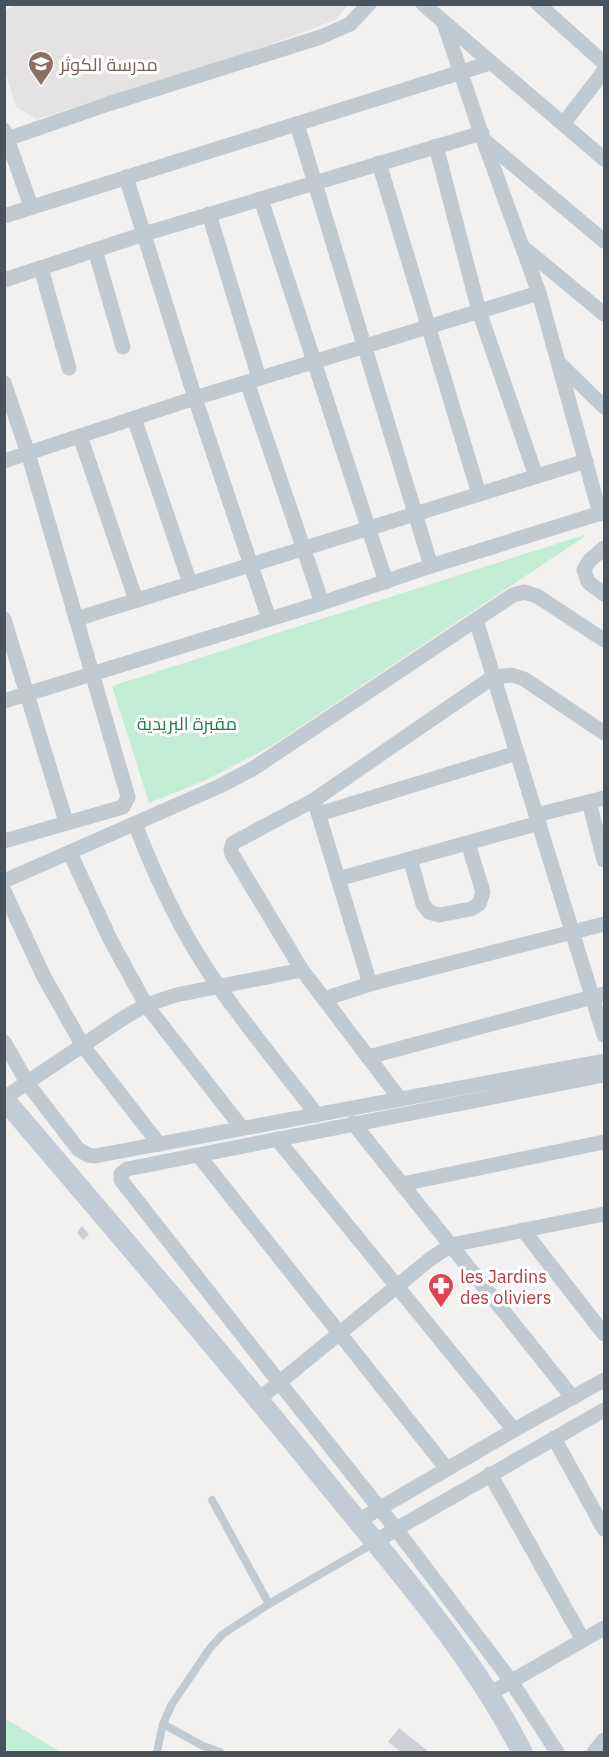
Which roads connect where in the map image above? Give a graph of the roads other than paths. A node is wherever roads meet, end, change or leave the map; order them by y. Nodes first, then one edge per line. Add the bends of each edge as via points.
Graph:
1 (369, 4) edge
2 (423, 4) edge
3 (538, 4) edge
4 (445, 26) junction
5 (490, 63) junction
6 (604, 63) edge
7 (604, 71) edge
8 (462, 72) junction
9 (297, 124) junction
10 (563, 124) junction
11 (5, 136) edge
12 (482, 136) junction
13 (436, 146) junction
14 (604, 159) edge
15 (379, 163) junction
16 (126, 177) junction
17 (315, 183) junction
18 (261, 199) junction
19 (30, 206) junction
20 (209, 214) junction
21 (4, 216) edge
22 (144, 234) junction
23 (604, 241) edge
24 (524, 248) junction
25 (95, 250) junction
26 (41, 268) junction
27 (4, 280) edge
28 (539, 292) junction
29 (479, 311) junction
30 (604, 314) edge
31 (429, 326) junction
32 (364, 346) junction
33 (123, 347) dead end
34 (314, 361) junction
35 (559, 363) junction
36 (69, 368) dead end
37 (253, 380) junction
38 (4, 383) edge
39 (195, 398) junction
40 (604, 407) edge
41 (134, 418) junction
42 (80, 436) junction
43 (28, 453) junction
44 (4, 461) edge
45 (586, 461) junction
46 (536, 476) junction
47 (479, 494) junction
48 (602, 513) edge
49 (414, 514) junction
50 (368, 528) junction
51 (303, 548) junction
52 (604, 548) edge
53 (250, 565) junction
54 (431, 566) junction
55 (386, 582) junction
56 (190, 583) junction
57 (604, 594) edge
58 (136, 600) junction
59 (322, 603) junction
60 (4, 619) edge
61 (76, 619) junction
62 (269, 619) junction
63 (476, 620) junction
64 (604, 640) edge
65 (92, 674) junction
66 (493, 677) junction
67 (27, 693) junction
68 (4, 700) edge
69 (604, 733) edge
70 (517, 753) junction
71 (604, 798) edge
72 (589, 802) junction
73 (316, 807) junction
74 (537, 819) junction
75 (66, 822) junction
76 (135, 824) junction
77 (4, 841) edge
78 (468, 843) junction
79 (69, 853) junction
80 (410, 859) junction
81 (604, 860) edge
82 (338, 879) junction
83 (4, 881) edge
84 (4, 891) edge
85 (604, 924) edge
86 (572, 932) junction
87 (302, 970) junction
88 (370, 984) junction
89 (219, 987) junction
90 (599, 995) edge
91 (324, 999) junction
92 (146, 1005) junction
93 (604, 1035) edge
94 (4, 1042) edge
95 (83, 1046) junction
96 (368, 1057) junction
97 (604, 1061) edge
98 (604, 1075) edge
99 (28, 1084) junction
100 (4, 1099) edge
101 (400, 1099) junction
102 (317, 1115) junction
103 (353, 1123) junction
104 (242, 1128) junction
105 (278, 1139) junction
106 (604, 1143) edge
107 (159, 1144) junction
108 (199, 1156) junction
109 (402, 1184) junction
110 (604, 1214) edge
111 (523, 1230) junction
112 (450, 1245) junction
113 (398, 1287) junction
114 (340, 1333) junction
115 (604, 1334) edge
116 (604, 1380) edge
117 (279, 1382) junction
118 (573, 1398) junction
119 (259, 1399) junction
120 (604, 1410) edge
121 (514, 1430) junction
122 (554, 1438) junction
123 (447, 1469) junction
124 (490, 1474) junction
125 (212, 1500) dead end
126 (379, 1508) junction
127 (358, 1521) junction
128 (396, 1529) junction
129 (604, 1529) edge
130 (375, 1542) junction
131 (269, 1604) junction
132 (604, 1628) edge
133 (583, 1640) junction
134 (511, 1681) junction
135 (489, 1694) junction
136 (163, 1724) junction
137 (604, 1740) edge
138 (157, 1752) edge
139 (220, 1752) edge
140 (522, 1752) edge
141 (557, 1752) edge
142 (594, 1752) edge

1 - 11 street via 350,24 321,37
2 - 4 street
3 - 6 street
4 - 5 street
4 - 8 street
5 - 8 street
5 - 10 street
7 - 10 street
8 - 9 street
8 - 12 street
9 - 16 street
9 - 17 street
10 - 14 street
11 - 19 street
12 - 13 street
12 - 23 street
12 - 24 street
13 - 15 street
13 - 29 street
15 - 17 street
15 - 31 street
16 - 19 street
16 - 22 street
17 - 18 street
17 - 32 street
18 - 20 street
18 - 34 street
19 - 21 street
20 - 22 street
20 - 37 street
22 - 25 street
22 - 39 street
24 - 28 street
24 - 30 street
25 - 26 street
25 - 33 street
26 - 27 street
26 - 36 street
28 - 29 street
28 - 35 street
29 - 31 street
29 - 46 street
31 - 32 street
31 - 47 street
32 - 34 street
32 - 49 street
34 - 37 street
34 - 50 street
35 - 40 street
35 - 45 street
37 - 39 street
37 - 51 street
38 - 43 street
39 - 41 street
39 - 53 street
41 - 42 street
41 - 56 street
42 - 43 street
42 - 58 street
43 - 44 street
43 - 61 street
45 - 46 street
45 - 48 street
46 - 47 street
47 - 49 street
48 - 54 street
49 - 50 street
49 - 54 street
50 - 51 street
50 - 55 street
51 - 53 street
51 - 59 street
52 - 57 street via 584,570 588,582
53 - 56 street
53 - 62 street
54 - 55 street
55 - 59 street
56 - 58 street
58 - 61 street
59 - 62 street
60 - 67 street
61 - 65 street
62 - 65 street
63 - 64 street via 513,595 531,593
63 - 66 street
63 - 76 street via 254,768
65 - 67 street
65 - 75 street via 128,797 123,807
66 - 69 street via 524,679
66 - 70 street
66 - 73 street
67 - 68 street
67 - 75 street
70 - 73 street
70 - 74 street
71 - 72 street
72 - 74 street
72 - 81 street
73 - 82 street
73 - 87 street via 236,840 231,850
74 - 78 street
74 - 86 street
75 - 77 street
76 - 79 street
76 - 89 street via 172,907
78 - 80 street
78 - 80 street via 483,892 482,900 471,909 439,915 429,912
79 - 83 street
79 - 92 street
80 - 82 street
82 - 88 street
84 - 95 street via 44,977
85 - 86 street
86 - 88 street
86 - 90 street
87 - 89 street
87 - 91 street
88 - 91 street
89 - 92 street
89 - 102 street
90 - 93 street
90 - 96 street
91 - 96 street
92 - 95 street
92 - 104 street
94 - 99 street
95 - 99 street
95 - 107 street
96 - 101 street
97 - 101 street
98 - 103 street
99 - 100 street
99 - 107 street via 82,1153 95,1156
100 - 119 street
101 - 102 street
102 - 104 street
103 - 105 street
103 - 109 street
104 - 107 street
105 - 108 street
105 - 113 street
106 - 109 street
108 - 114 street
108 - 117 street via 124,1170 121,1177
109 - 112 street
110 - 111 street
111 - 112 street
111 - 115 street
112 - 113 street
112 - 118 street
113 - 114 street
113 - 121 street
114 - 117 street
114 - 123 street
116 - 118 street
117 - 119 street
117 - 126 street
118 - 121 street
119 - 127 street
120 - 122 street
121 - 123 street
122 - 124 street
122 - 129 street
123 - 126 street
124 - 128 street
124 - 133 street
125 - 131 lane
126 - 127 street
126 - 128 street
127 - 130 street
128 - 130 street
128 - 134 street
130 - 131 lane
130 - 135 street
131 - 136 lane via 223,1634 210,1648
132 - 133 street
133 - 134 street
134 - 135 street
134 - 141 street
135 - 140 street
136 - 138 lane
136 - 139 lane
137 - 142 street

